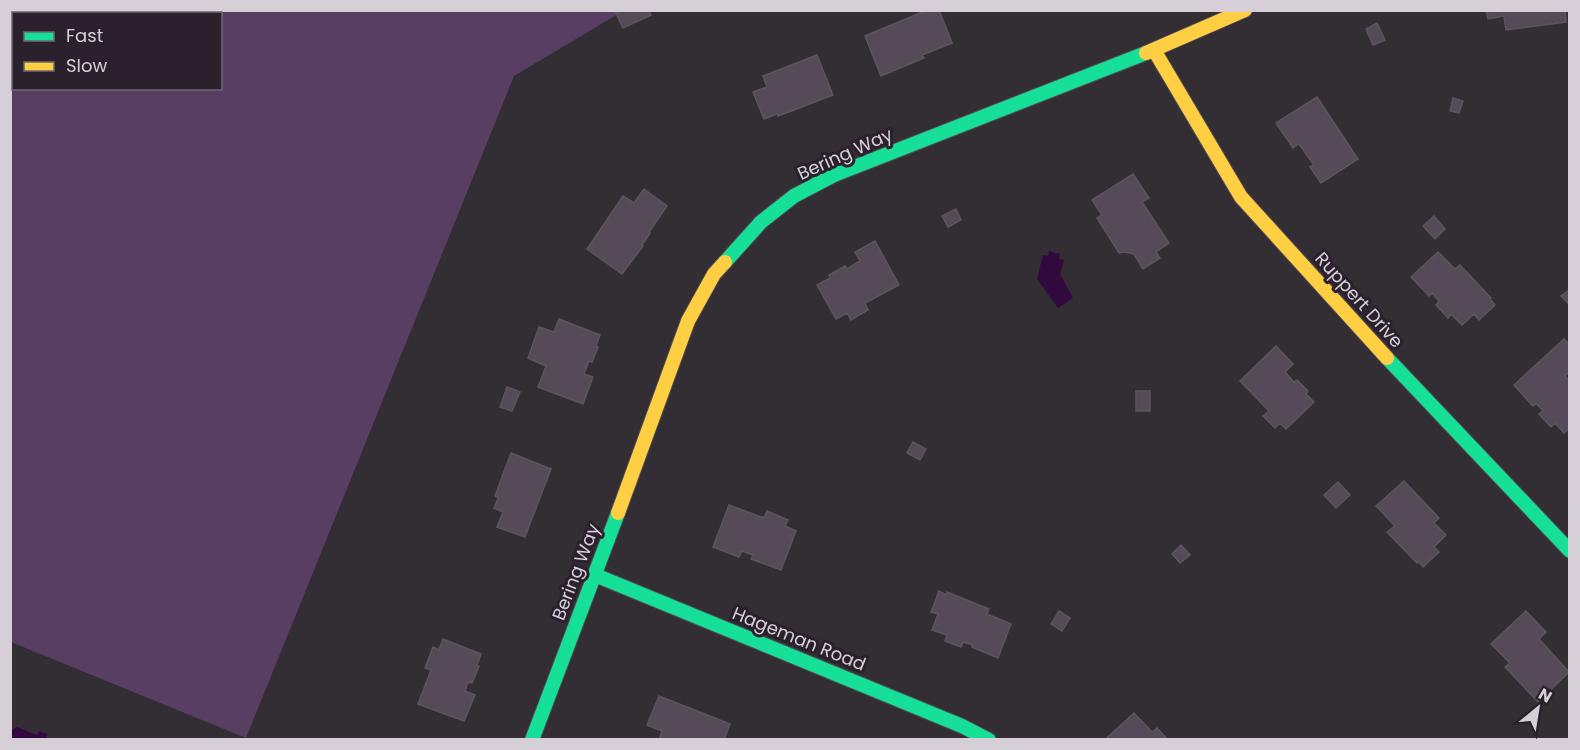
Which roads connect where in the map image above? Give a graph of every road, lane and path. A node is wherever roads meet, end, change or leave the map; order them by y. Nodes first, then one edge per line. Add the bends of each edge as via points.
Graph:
1 (1245, 10) edge
2 (1154, 50) junction
3 (1569, 551) edge
4 (595, 574) junction
5 (532, 740) edge
6 (989, 740) edge

1 - 2 street, Bering Way
2 - 3 street, Ruppert Drive via 1241,197
2 - 4 street, Bering Way via 834,175 794,196 761,222 714,274 688,321
4 - 5 street, Bering Way
4 - 6 street, Hageman Road

